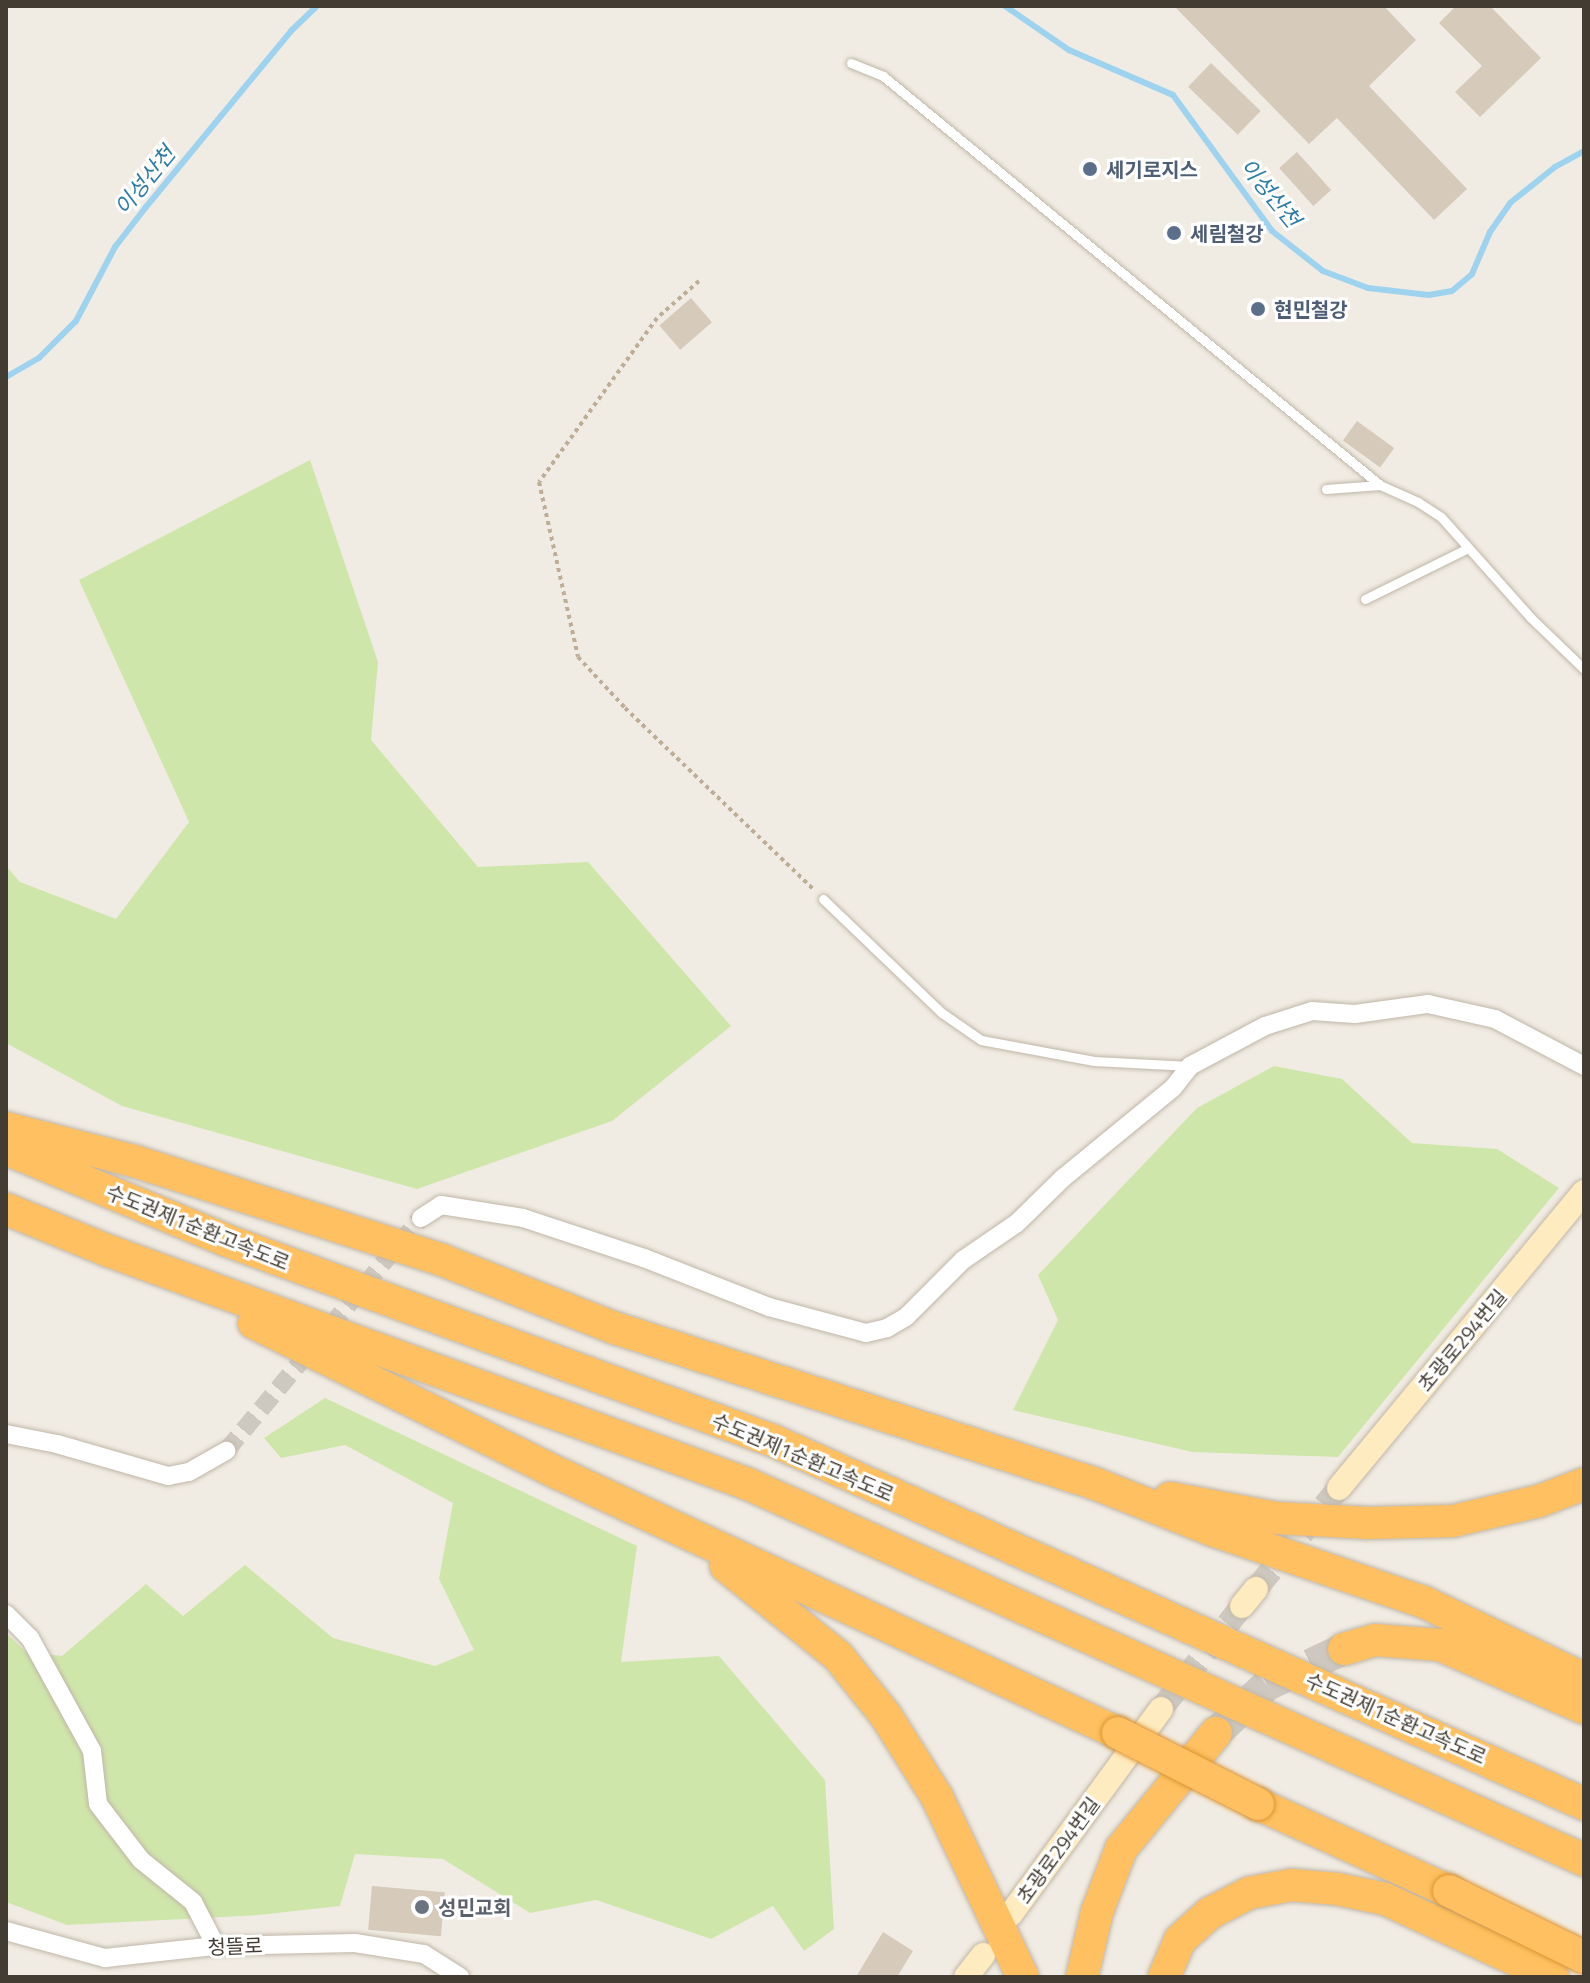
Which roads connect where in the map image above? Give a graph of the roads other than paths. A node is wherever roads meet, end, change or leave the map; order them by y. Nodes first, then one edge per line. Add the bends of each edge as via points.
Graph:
1 (851, 63) dead end
2 (1380, 485) junction
3 (1326, 489) dead end
4 (1468, 548) junction
5 (1365, 599) dead end
6 (1584, 669) edge
7 (823, 899) road end
8 (1190, 1066) junction
9 (1584, 1066) edge
10 (6, 1128) edge
11 (6, 1149) edge
12 (1584, 1192) edge
13 (6, 1209) edge
14 (421, 1218) tunnel mouth
15 (109, 1251) junction
16 (6, 1434) edge
17 (226, 1451) tunnel mouth
18 (1096, 1484) junction
19 (1584, 1484) edge
20 (1339, 1488) tunnel mouth
21 (686, 1534) junction
22 (6, 1614) edge
23 (1344, 1649) tunnel mouth
24 (1578, 1690) edge
25 (1161, 1709) tunnel mouth
26 (1216, 1733) tunnel mouth
27 (1584, 1804) edge
28 (1584, 1860) edge
29 (1011, 1914) dead end
30 (6, 1931) edge
31 (216, 1946) junction
32 (983, 1955) dead end
33 (1571, 1970) edge
34 (460, 1977) edge
35 (966, 1977) edge
36 (1023, 1977) edge
37 (1082, 1977) edge
38 (1164, 1977) edge

1 - 2 lane via 883,76
2 - 3 lane
2 - 4 lane via 1441,517
4 - 5 lane
4 - 6 lane
7 - 8 lane via 942,1013 981,1040 1094,1061
8 - 9 street via 1265,1026 1312,1011 1355,1014 1428,1004 1495,1019
8 - 14 street via 1173,1088 1017,1223 963,1260 906,1317 866,1333 769,1307 523,1218 441,1205
10 - 18 highway via 134,1161 428,1255 615,1328
11 - 27 highway, 수도권제1순환고속도로 via 228,1241 774,1441
12 - 20 street, 초광로294번길
13 - 15 highway
15 - 21 highway
15 - 28 highway via 748,1484
16 - 17 street via 168,1476 189,1472
18 - 19 highway via 1276,1518 1369,1523 1453,1521 1539,1501
18 - 24 highway via 1212,1530 1424,1602
21 - 33 highway, bridge via 1449,1891
21 - 36 highway via 838,1656 886,1716 937,1797
22 - 31 street via 30,1638 92,1751 98,1804 141,1860 193,1902
23 - 24 highway via 1375,1640 1440,1645
25 - 29 street, 초광로294번길
26 - 37 highway via 1121,1849 1097,1912
30 - 31 street, 청뜰로 via 105,1958
31 - 34 street, 청뜰로 via 355,1943 424,1954
32 - 35 street
33 - 38 highway via 1385,1899 1291,1885 1249,1893 1210,1913 1180,1940

